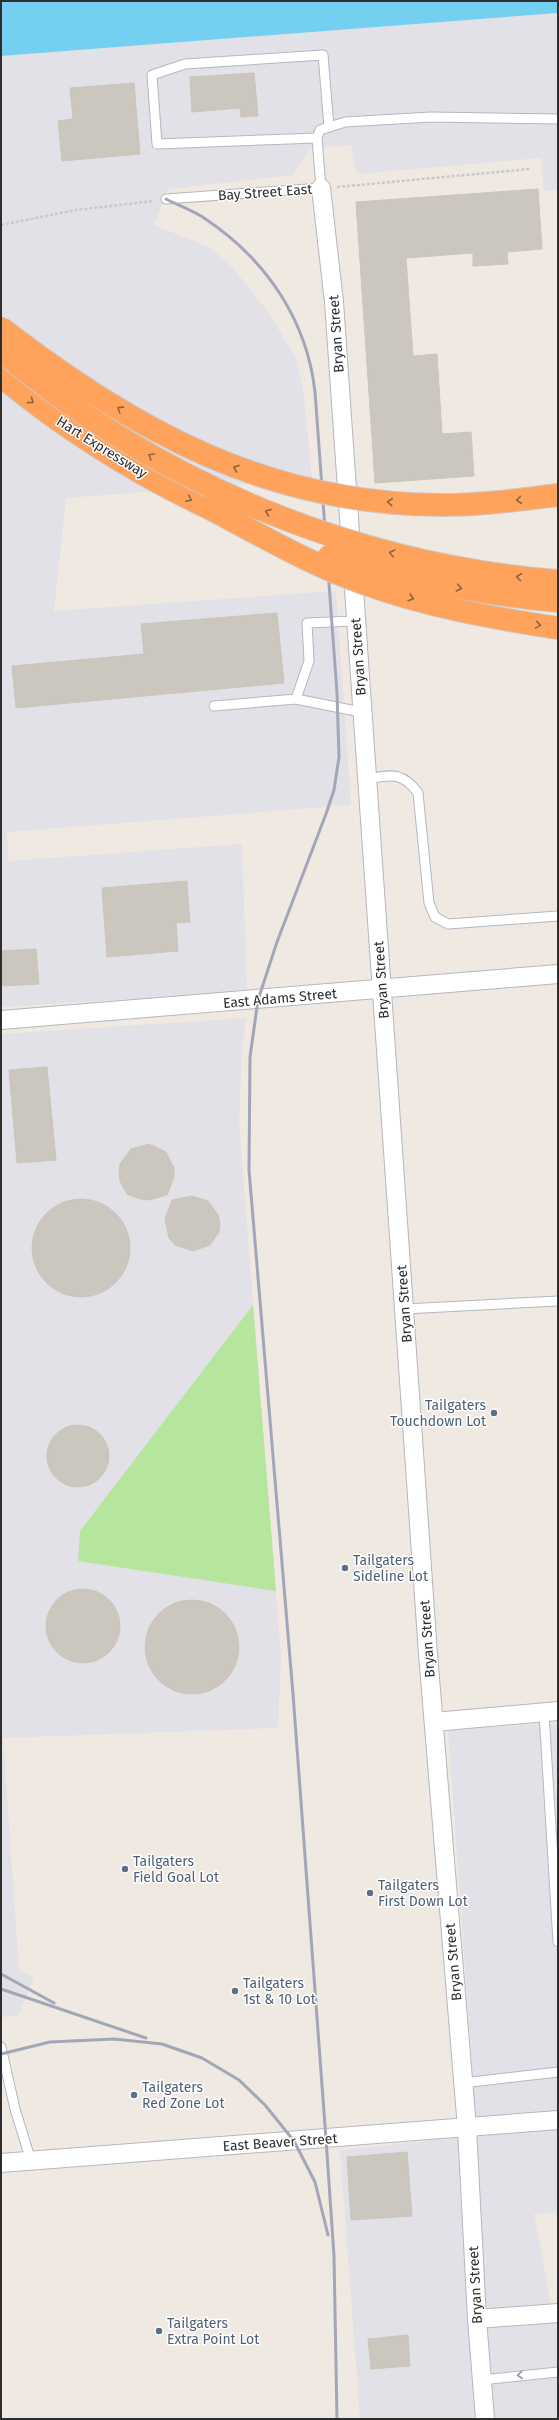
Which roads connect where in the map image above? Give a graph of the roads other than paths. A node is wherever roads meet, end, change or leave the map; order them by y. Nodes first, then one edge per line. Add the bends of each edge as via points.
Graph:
1 (558, 118) edge
2 (329, 127) junction
3 (317, 138) junction
4 (321, 188) junction
5 (166, 200) road end
6 (1, 328) edge
7 (1, 351) edge
8 (1, 376) edge
9 (558, 495) edge
10 (209, 508) junction
11 (558, 581) edge
12 (558, 601) edge
13 (355, 621) junction
14 (558, 628) edge
15 (296, 699) junction
16 (214, 706) dead end
17 (361, 712) junction
18 (366, 779) junction
19 (558, 916) edge
20 (558, 974) edge
21 (382, 989) junction
22 (1, 1020) edge
23 (558, 1301) edge
24 (404, 1309) junction
25 (551, 1712) edge
26 (434, 1722) junction
27 (558, 1942) edge
28 (1, 2047) edge
29 (558, 2072) edge
30 (463, 2083) junction
31 (558, 2120) edge
32 (467, 2128) junction
33 (31, 2161) junction
34 (1, 2163) edge
35 (558, 2313) edge
36 (477, 2319) junction
37 (558, 2372) edge
38 (482, 2380) junction
39 (485, 2419) edge

1 - 2 lane via 431,117 345,122
2 - 3 lane via 320,130
2 - 3 lane via 323,55 185,64 152,75 157,144
3 - 4 lane
4 - 5 lane, Bay Street East
4 - 13 street, Bryan Street via 332,282
9 -> 6 highway, bridge via 482,503 414,504 337,495 266,478 202,455 157,432 87,389
11 -> 7 highway, bridge via 476,571 410,557 332,536 259,509 185,474 122,439 64,401
8 -> 10 highway, Hart Expressway via 49,414 98,447 152,479
10 -> 12 highway, bridge via 297,545 386,572 476,591
10 -> 14 highway, bridge via 308,559 363,583 447,608
13 - 15 lane via 307,623 309,661
13 - 17 street, Bryan Street
15 - 16 lane
15 - 17 lane
17 - 18 street, Bryan Street
18 - 19 lane via 391,775 401,777 410,782 418,793 429,903 435,917 448,924
18 - 21 street, Bryan Street
20 - 21 street, East Adams Street
21 - 22 street, East Adams Street
21 - 24 street, Bryan Street
23 - 24 lane
24 - 26 street, Bryan Street
25 - 26 street
25 - 27 lane
26 - 30 street, Bryan Street
28 - 33 lane via 15,2109
29 - 30 lane
30 - 32 street, Bryan Street
31 - 32 street, East Beaver Street
32 - 33 street, East Beaver Street
32 - 36 street, Bryan Street
33 - 34 street, East Beaver Street
35 - 36 street
36 - 38 street, Bryan Street
37 -> 38 lane
38 - 39 street, Bryan Street

